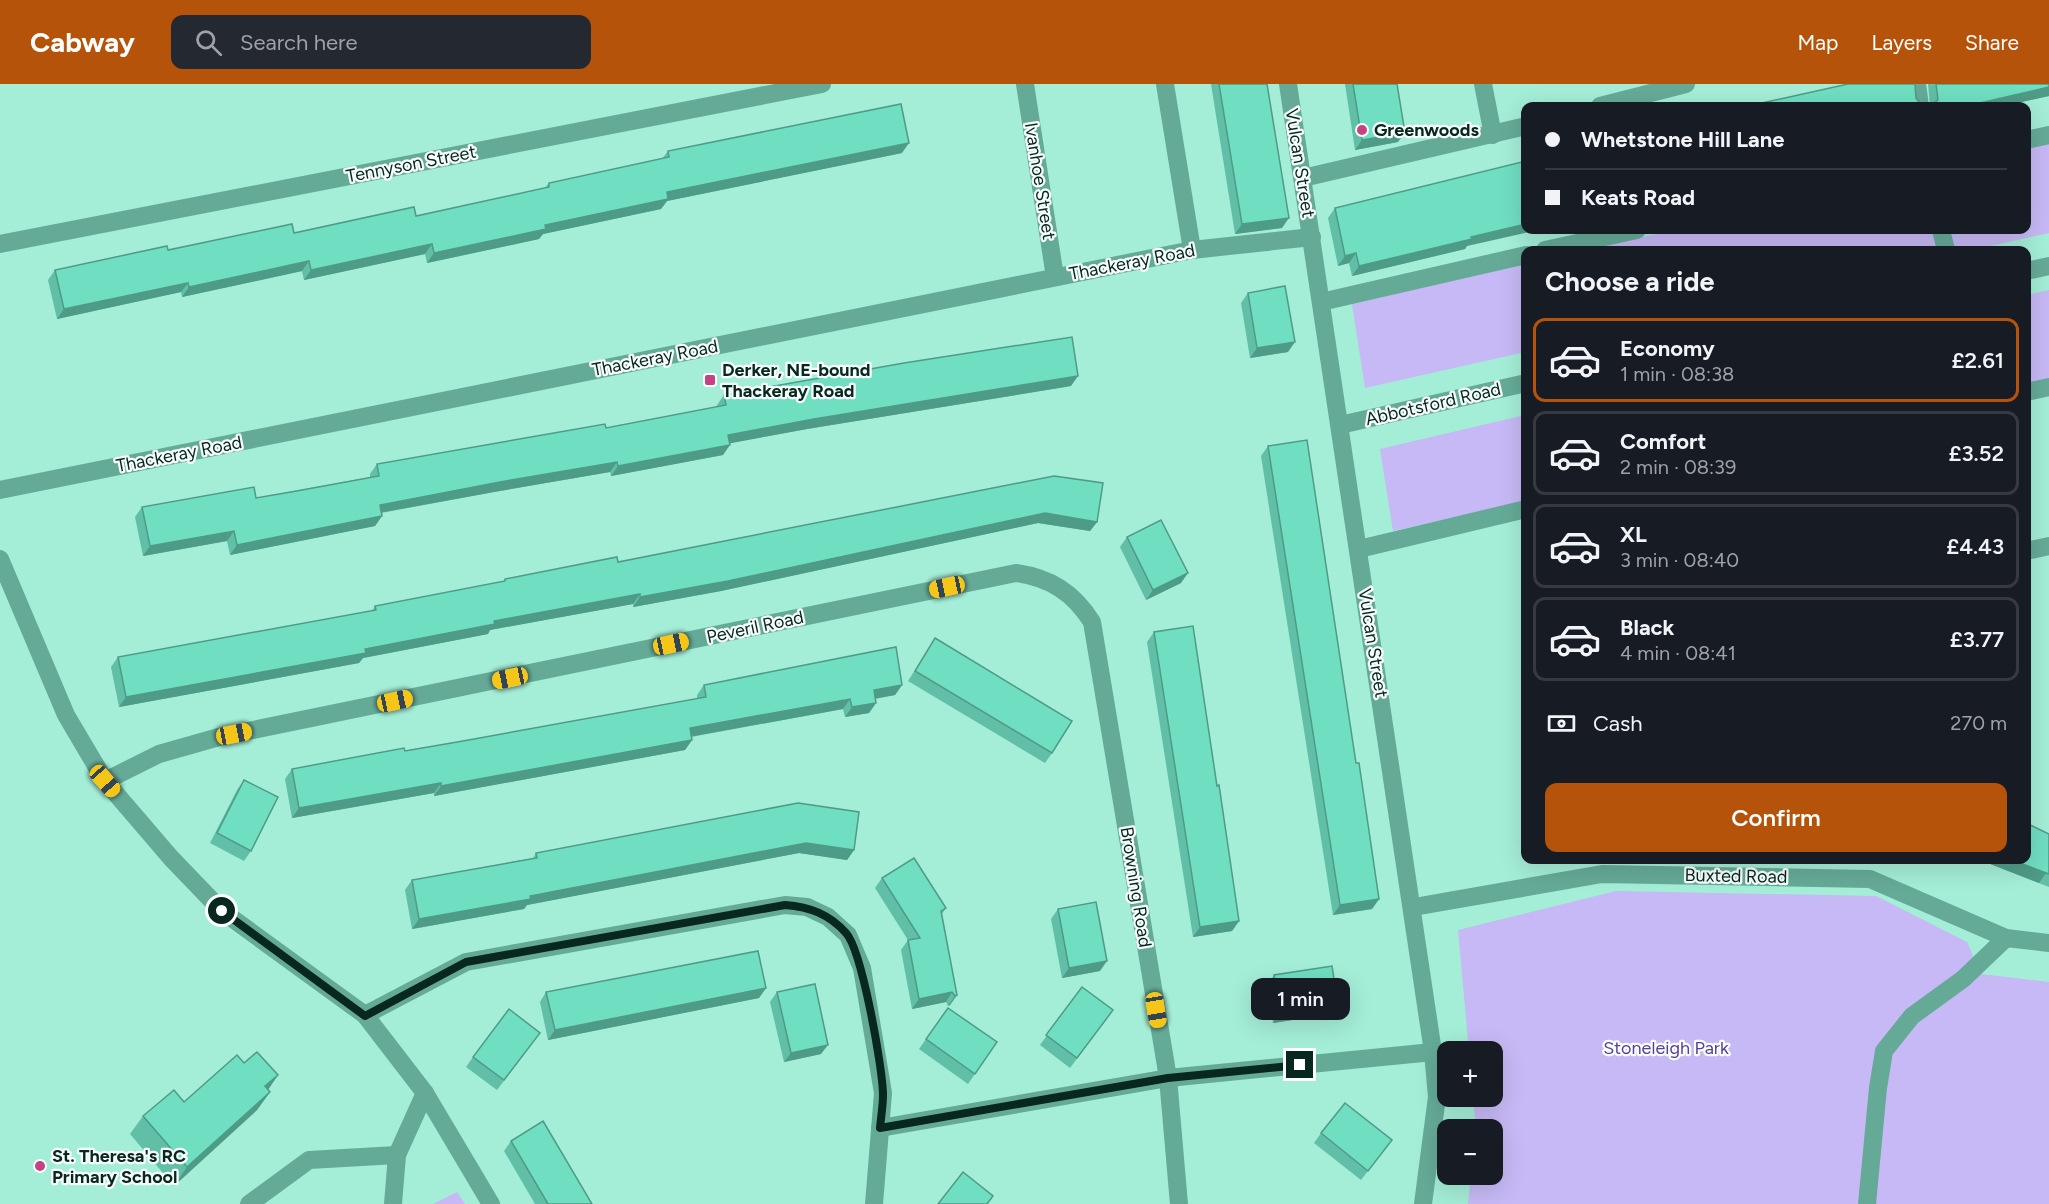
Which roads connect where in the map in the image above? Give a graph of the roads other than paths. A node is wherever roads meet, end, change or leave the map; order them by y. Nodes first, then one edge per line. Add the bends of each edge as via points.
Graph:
1 (822, 84) edge
2 (1025, 84) edge
3 (1165, 84) edge
4 (1288, 84) edge
5 (1483, 84) edge
6 (1686, 84) edge
7 (1917, 84) edge
8 (1616, 102) edge
9 (1919, 102) edge
10 (1521, 127) edge
11 (1493, 135) junction
12 (2049, 135) edge
13 (2031, 139) edge
14 (1304, 178) junction
15 (1619, 234) edge
16 (1312, 237) junction
17 (0, 244) edge
18 (1563, 246) edge
19 (1192, 249) junction
20 (1521, 256) edge
21 (2049, 266) edge
22 (2031, 270) edge
23 (1055, 277) junction
24 (1321, 302) junction
25 (1521, 384) edge
26 (2049, 387) edge
27 (2031, 391) edge
28 (1340, 424) junction
29 (0, 489) edge
30 (1521, 510) edge
31 (2049, 546) edge
32 (1359, 549) junction
33 (2031, 550) edge
34 (0, 559) edge
35 (1057, 585) joint
36 (105, 781) junction
37 (1414, 907) junction
38 (2006, 938) junction
39 (2049, 943) edge
40 (365, 1016) junction
41 (1433, 1052) junction
42 (1168, 1078) junction
43 (425, 1093) junction
44 (880, 1128) junction
45 (397, 1155) junction
46 (249, 1204) edge
47 (393, 1204) edge
48 (491, 1204) edge
49 (874, 1204) edge
50 (1179, 1204) edge
51 (1423, 1204) edge
52 (1867, 1204) edge

1 - 17 street, Tennyson Street
2 - 23 street, Ivanhoe Street
3 - 19 street
4 - 14 street, Vulcan Street
5 - 11 street
6 - 8 street
7 - 9 street
10 - 11 street
11 - 14 street
12 - 13 street
14 - 16 street, Vulcan Street
15 - 18 street
16 - 19 street, Thackeray Road
16 - 24 street, Vulcan Street
19 - 23 street, Thackeray Road
20 - 24 street
21 - 22 street
23 - 29 street, Thackeray Road
24 - 28 street, Vulcan Street
25 - 28 street, Abbotsford Road
26 - 27 street
28 - 32 street, Vulcan Street
30 - 32 street
31 - 33 street
32 - 37 street, Vulcan Street
34 - 36 street via 66,715
35 - 36 street, Peveril Road via 1016,573 957,585 219,737 159,754
35 - 42 street, Browning Road via 1080,603 1092,622
36 - 40 street via 222,911
37 - 38 street, Buxted Road via 1602,874 1870,879
37 - 41 street, Vulcan Street
38 - 39 street, Buxted Road
38 - 52 street via 1963,980 1912,1016 1884,1052
40 - 43 street
40 - 44 street via 466,962 785,905 807,907 828,917 848,935 862,968 883,1093
41 - 42 street
41 - 51 street, Vulcan Street via 1437,1097
42 - 44 street
42 - 50 street, Browning Road
43 - 45 street
43 - 48 street
44 - 49 street
45 - 46 street via 309,1160
45 - 47 street

